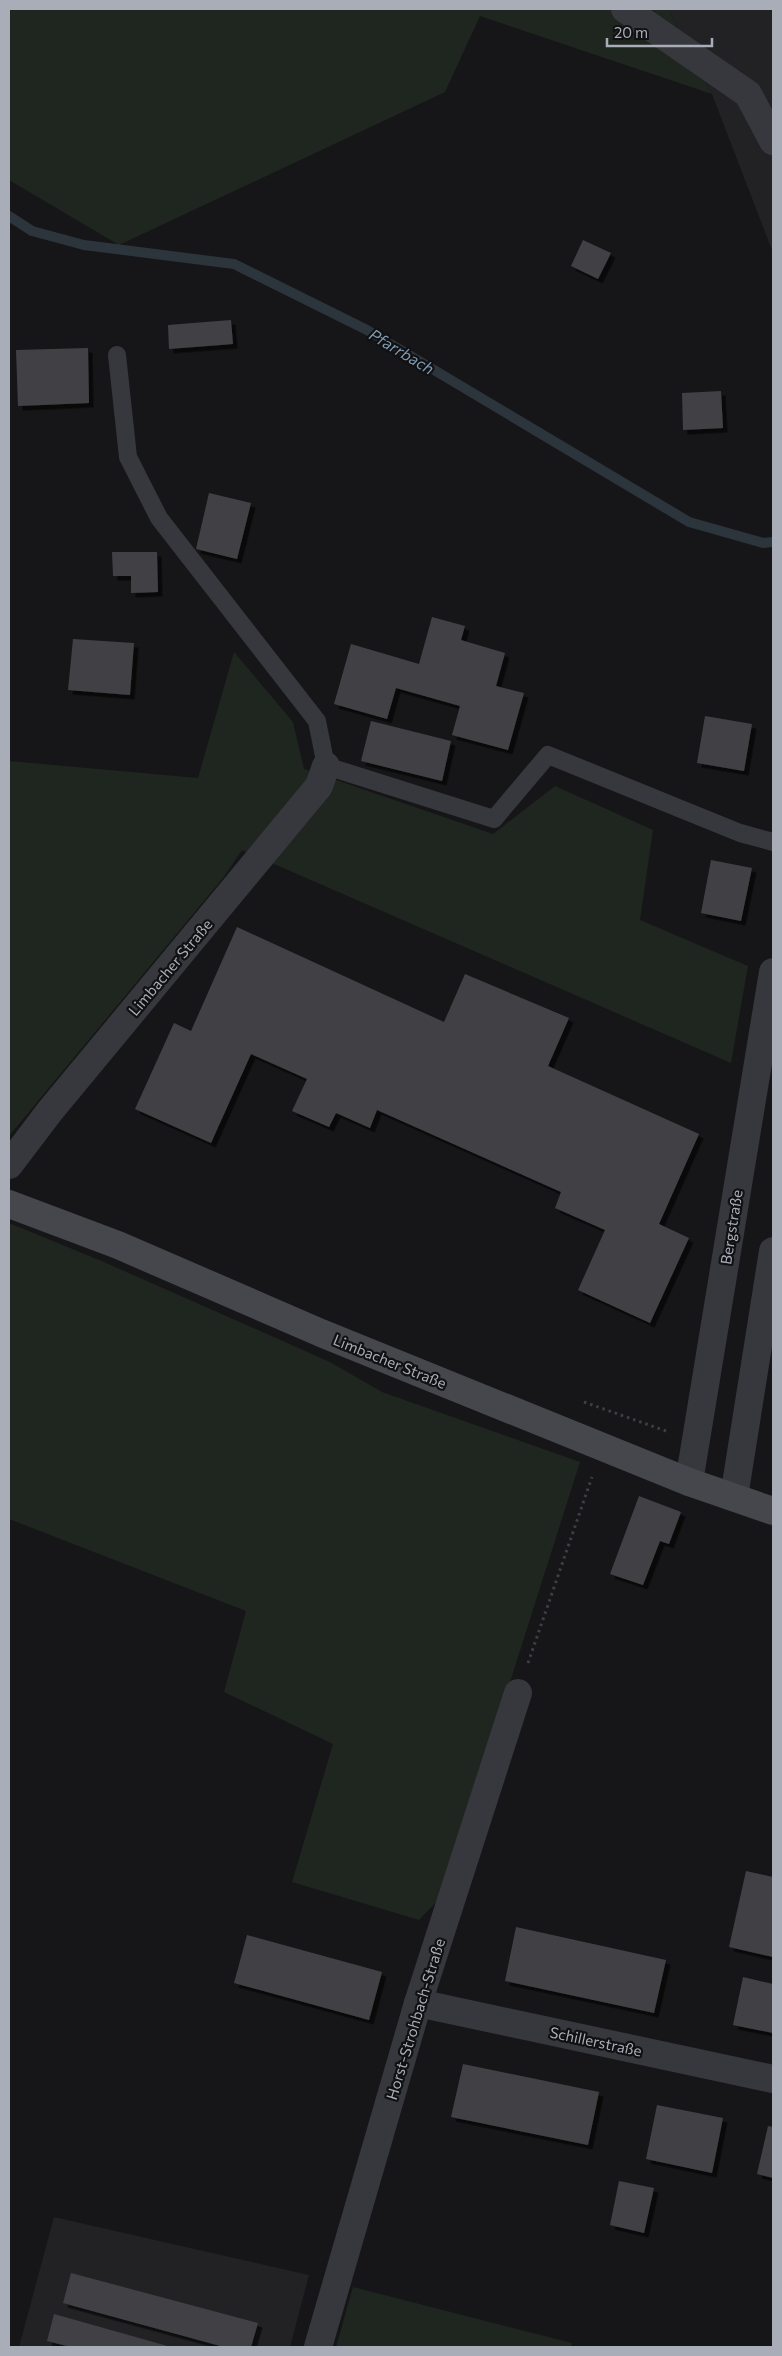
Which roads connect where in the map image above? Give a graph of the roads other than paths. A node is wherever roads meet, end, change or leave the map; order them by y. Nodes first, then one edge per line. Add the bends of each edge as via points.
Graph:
1 (624, 9) edge
2 (773, 140) edge
3 (117, 354) dead end
4 (326, 766) junction
5 (773, 842) edge
6 (773, 972) edge
7 (9, 1166) edge
8 (9, 1204) edge
9 (773, 1251) edge
10 (690, 1482) junction
11 (734, 1497) junction
12 (773, 1511) edge
13 (518, 1693) road end
14 (418, 2003) junction
15 (773, 2079) edge
16 (318, 2347) edge

1 - 2 street via 748,94
3 - 4 lane via 128,457 159,518 317,720
4 - 5 lane via 494,819 548,755 740,833
4 - 7 street, Limbacher Straße via 319,786 50,1111
6 - 10 street, Bergstraße
8 - 10 street, Limbacher Straße via 118,1245 321,1333
9 - 11 street
10 - 11 street, Limbacher Straße
11 - 12 street, Limbacher Straße
13 - 14 street, Horst-Strohbach-Straße
14 - 15 street, Schillerstraße
14 - 16 street, Horst-Strohbach-Straße

